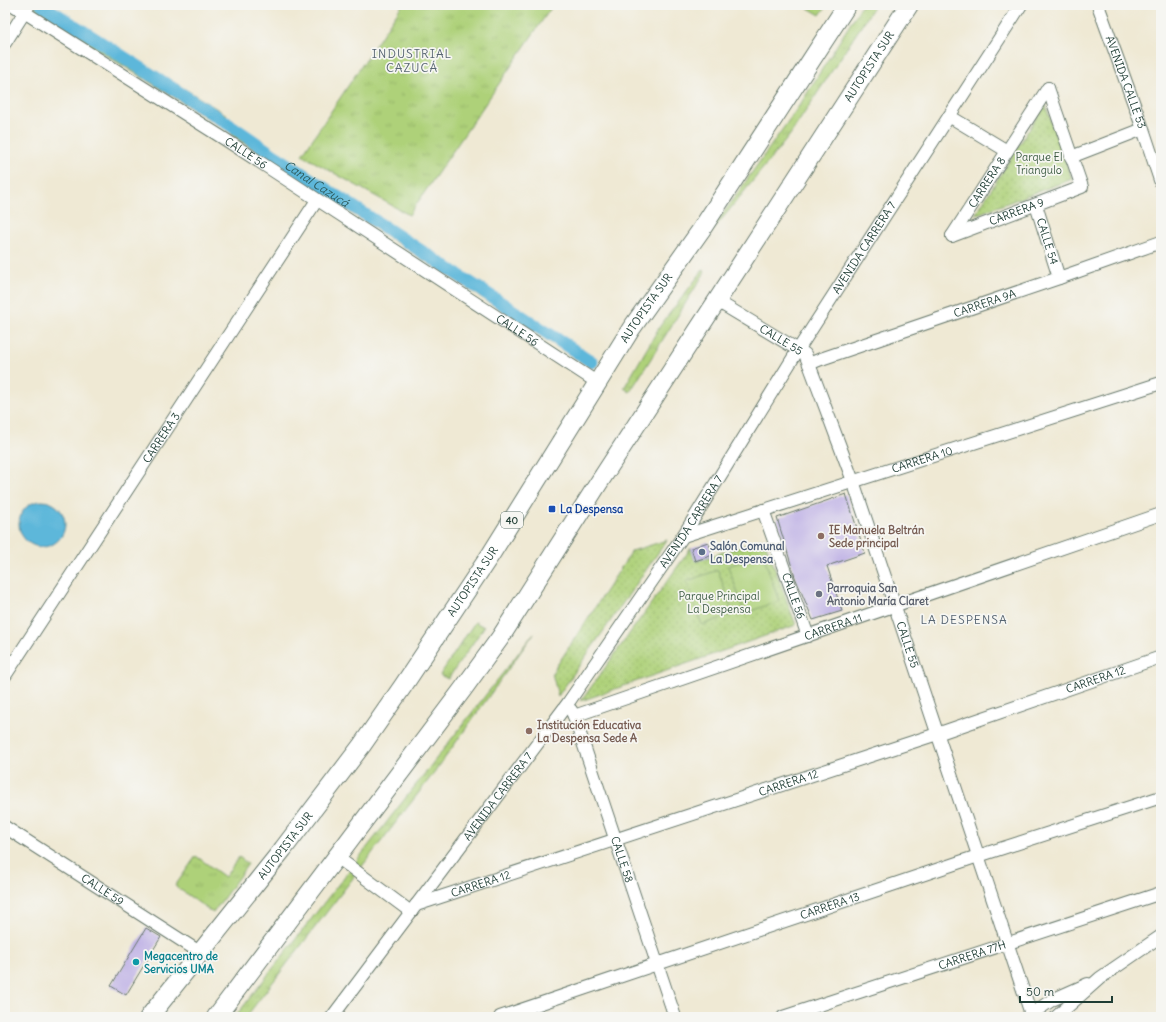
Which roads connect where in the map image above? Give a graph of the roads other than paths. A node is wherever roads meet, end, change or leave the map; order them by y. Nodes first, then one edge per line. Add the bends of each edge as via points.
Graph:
1 (13, 5) edge
2 (848, 5) edge
3 (910, 5) edge
4 (1021, 5) edge
5 (1098, 5) edge
6 (27, 8) edge
7 (5, 43) edge
8 (949, 116) junction
9 (1143, 129) junction
10 (1007, 151) junction
11 (1071, 157) junction
12 (1161, 183) edge
13 (317, 200) junction
14 (1036, 204) junction
15 (952, 236) joint
16 (1161, 242) edge
17 (1059, 278) junction
18 (717, 301) junction
19 (798, 350) junction
20 (809, 364) junction
21 (598, 383) junction
22 (1161, 383) edge
23 (853, 482) junction
24 (763, 510) junction
25 (1161, 514) edge
26 (683, 536) junction
27 (895, 606) junction
28 (808, 636) junction
29 (1161, 657) edge
30 (5, 676) edge
31 (568, 703) junction
32 (574, 716) junction
33 (937, 734) junction
34 (1161, 797) edge
35 (5, 827) edge
36 (615, 840) junction
37 (337, 856) junction
38 (978, 856) junction
39 (1161, 893) edge
40 (413, 909) junction
41 (1161, 936) edge
42 (1007, 943) junction
43 (201, 953) junction
44 (657, 964) junction
45 (1100, 978) junction
46 (1030, 1016) edge
47 (149, 1017) edge
48 (216, 1017) edge
49 (332, 1017) edge
50 (500, 1017) edge
51 (675, 1017) edge
52 (783, 1017) edge
53 (1056, 1017) edge

1 - 6 street, CALLE 56
2 - 21 highway, AUTOPISTA SUR / 40
3 - 18 highway, AUTOPISTA SUR
4 - 8 street, AVENIDA CARRERA 7
5 - 9 street, AVENIDA CALLE 53
6 - 7 street
6 - 13 street, CALLE 56
8 - 10 street
8 - 19 street, AVENIDA CARRERA 7
9 - 11 street
9 - 12 street, AVENIDA CALLE 53
10 - 11 street, CARRERA 8 via 1048,88
10 - 15 street, CARRERA 8
11 - 14 street, CARRERA 9 via 1082,187
13 - 21 street, CALLE 56
13 - 30 street, CARRERA 3
14 - 15 street, CARRERA 9
14 - 17 street, CALLE 54
16 - 17 street, CARRERA 9A
17 - 20 street, CARRERA 9A
18 - 19 street, CALLE 55
18 - 37 highway, AUTOPISTA SUR via 500,638
19 - 20 street, CALLE 55 via 805,354
19 - 26 street, AVENIDA CARRERA 7
20 - 23 street, CALLE 55
21 - 43 highway, AUTOPISTA SUR / 40 via 483,566 399,693 283,849
22 - 23 street, CARRERA 10
23 - 24 street, CARRERA 10
23 - 27 street, CALLE 55
24 - 26 street, CARRERA 10
24 - 28 street, CALLE 56
25 - 27 street, CARRERA 11
26 - 31 street, AVENIDA CARRERA 7
27 - 28 street, CARRERA 11
27 - 33 street, CALLE 55
28 - 32 street, CARRERA 11
29 - 33 street, CARRERA 12
31 - 32 street, CALLE 58
31 - 40 street, AVENIDA CARRERA 7
32 - 36 street, CALLE 58
33 - 36 street, CARRERA 12
33 - 38 street, CALLE 55
34 - 38 street, CARRERA 13
35 - 43 street, CALLE 59
36 - 40 street, CARRERA 12
36 - 44 street, CALLE 58
37 - 40 street
37 - 48 highway, AUTOPISTA SUR
38 - 42 street, CALLE 55
38 - 44 street, CARRERA 13
39 - 42 street, CARRERA 77H
40 - 49 street, AVENIDA CARRERA 7
41 - 45 street
42 - 46 street, CALLE 55
42 - 52 street, CARRERA 77H
43 - 47 highway, AUTOPISTA SUR / 40
44 - 50 street, CARRERA 13
44 - 51 street, CALLE 58
45 - 46 street via 1052,1000
45 - 53 street

